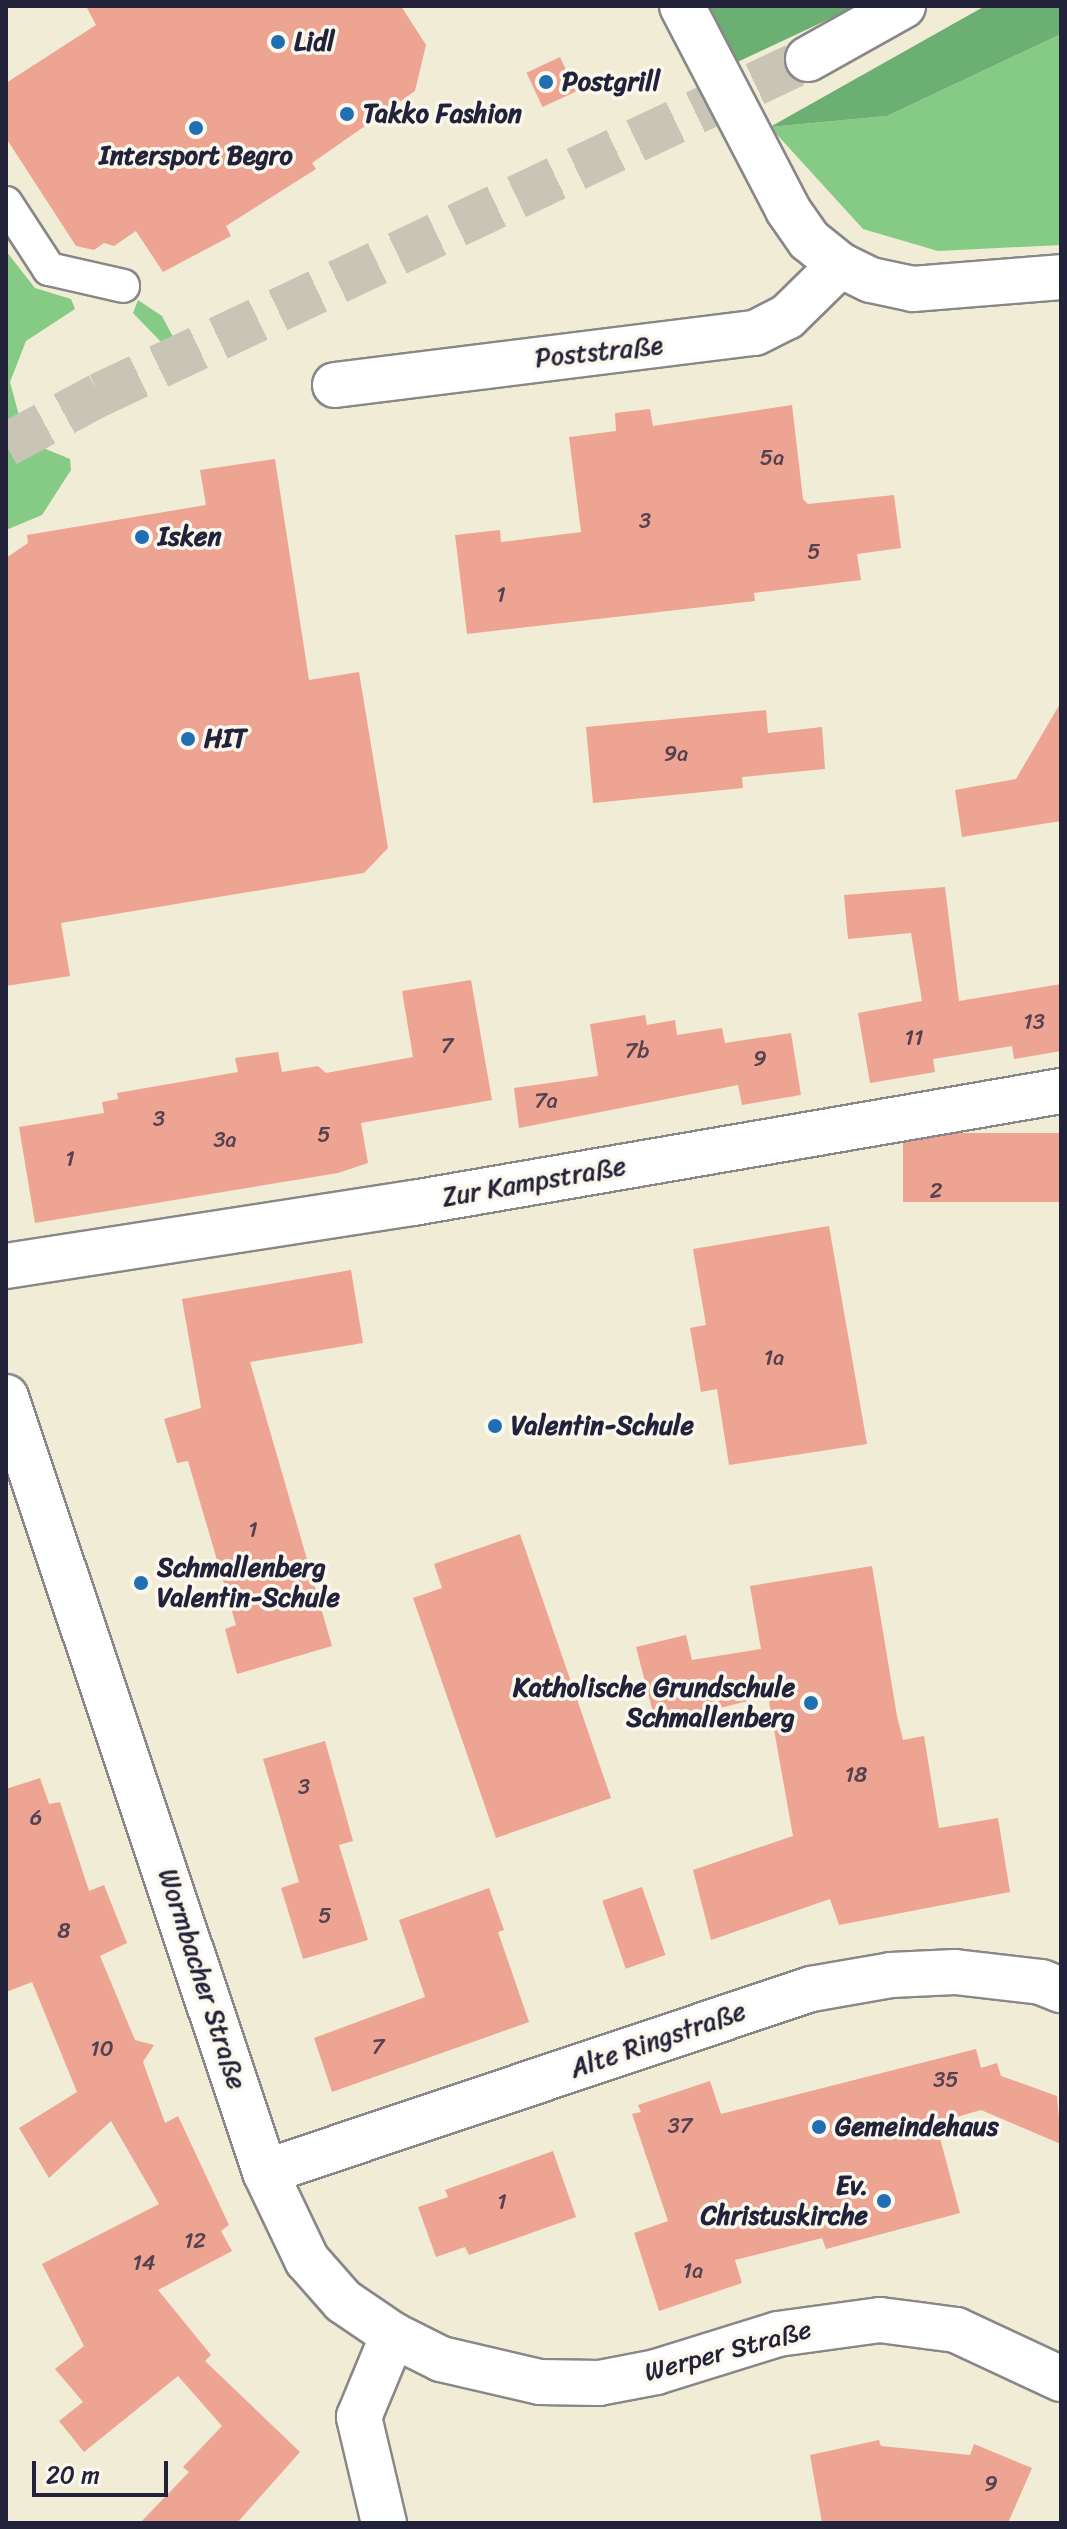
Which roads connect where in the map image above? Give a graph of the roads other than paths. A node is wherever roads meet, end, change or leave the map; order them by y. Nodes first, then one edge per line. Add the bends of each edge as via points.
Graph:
1 (682, 6) edge
2 (903, 6) edge
3 (808, 59) tunnel mouth
4 (6, 203) edge
5 (840, 265) junction
6 (1061, 277) edge
7 (123, 286) dead end
8 (335, 385) dead end
9 (1061, 1091) edge
10 (6, 1266) edge
11 (6, 1397) edge
12 (1061, 1990) edge
13 (265, 2172) junction
14 (393, 2335) junction
15 (1061, 2379) edge
16 (373, 2516) edge

1 - 5 street via 788,210 809,240
2 - 3 street
4 - 7 street via 49,269
5 - 6 street via 871,280 913,289
5 - 8 street, Poststraße via 771,327 711,341
9 - 10 street, Zur Kampstraße via 413,1203
11 - 13 street, Wormbacher Straße
12 - 13 street, Alte Ringstraße via 1041,1982 955,1972 823,1986
13 - 14 street, Wormbacher Straße via 307,2260 343,2301
14 - 15 street, Werper Straße via 441,2359 490,2374 599,2383 827,2324 916,2321 956,2330
14 - 16 street via 359,2417

